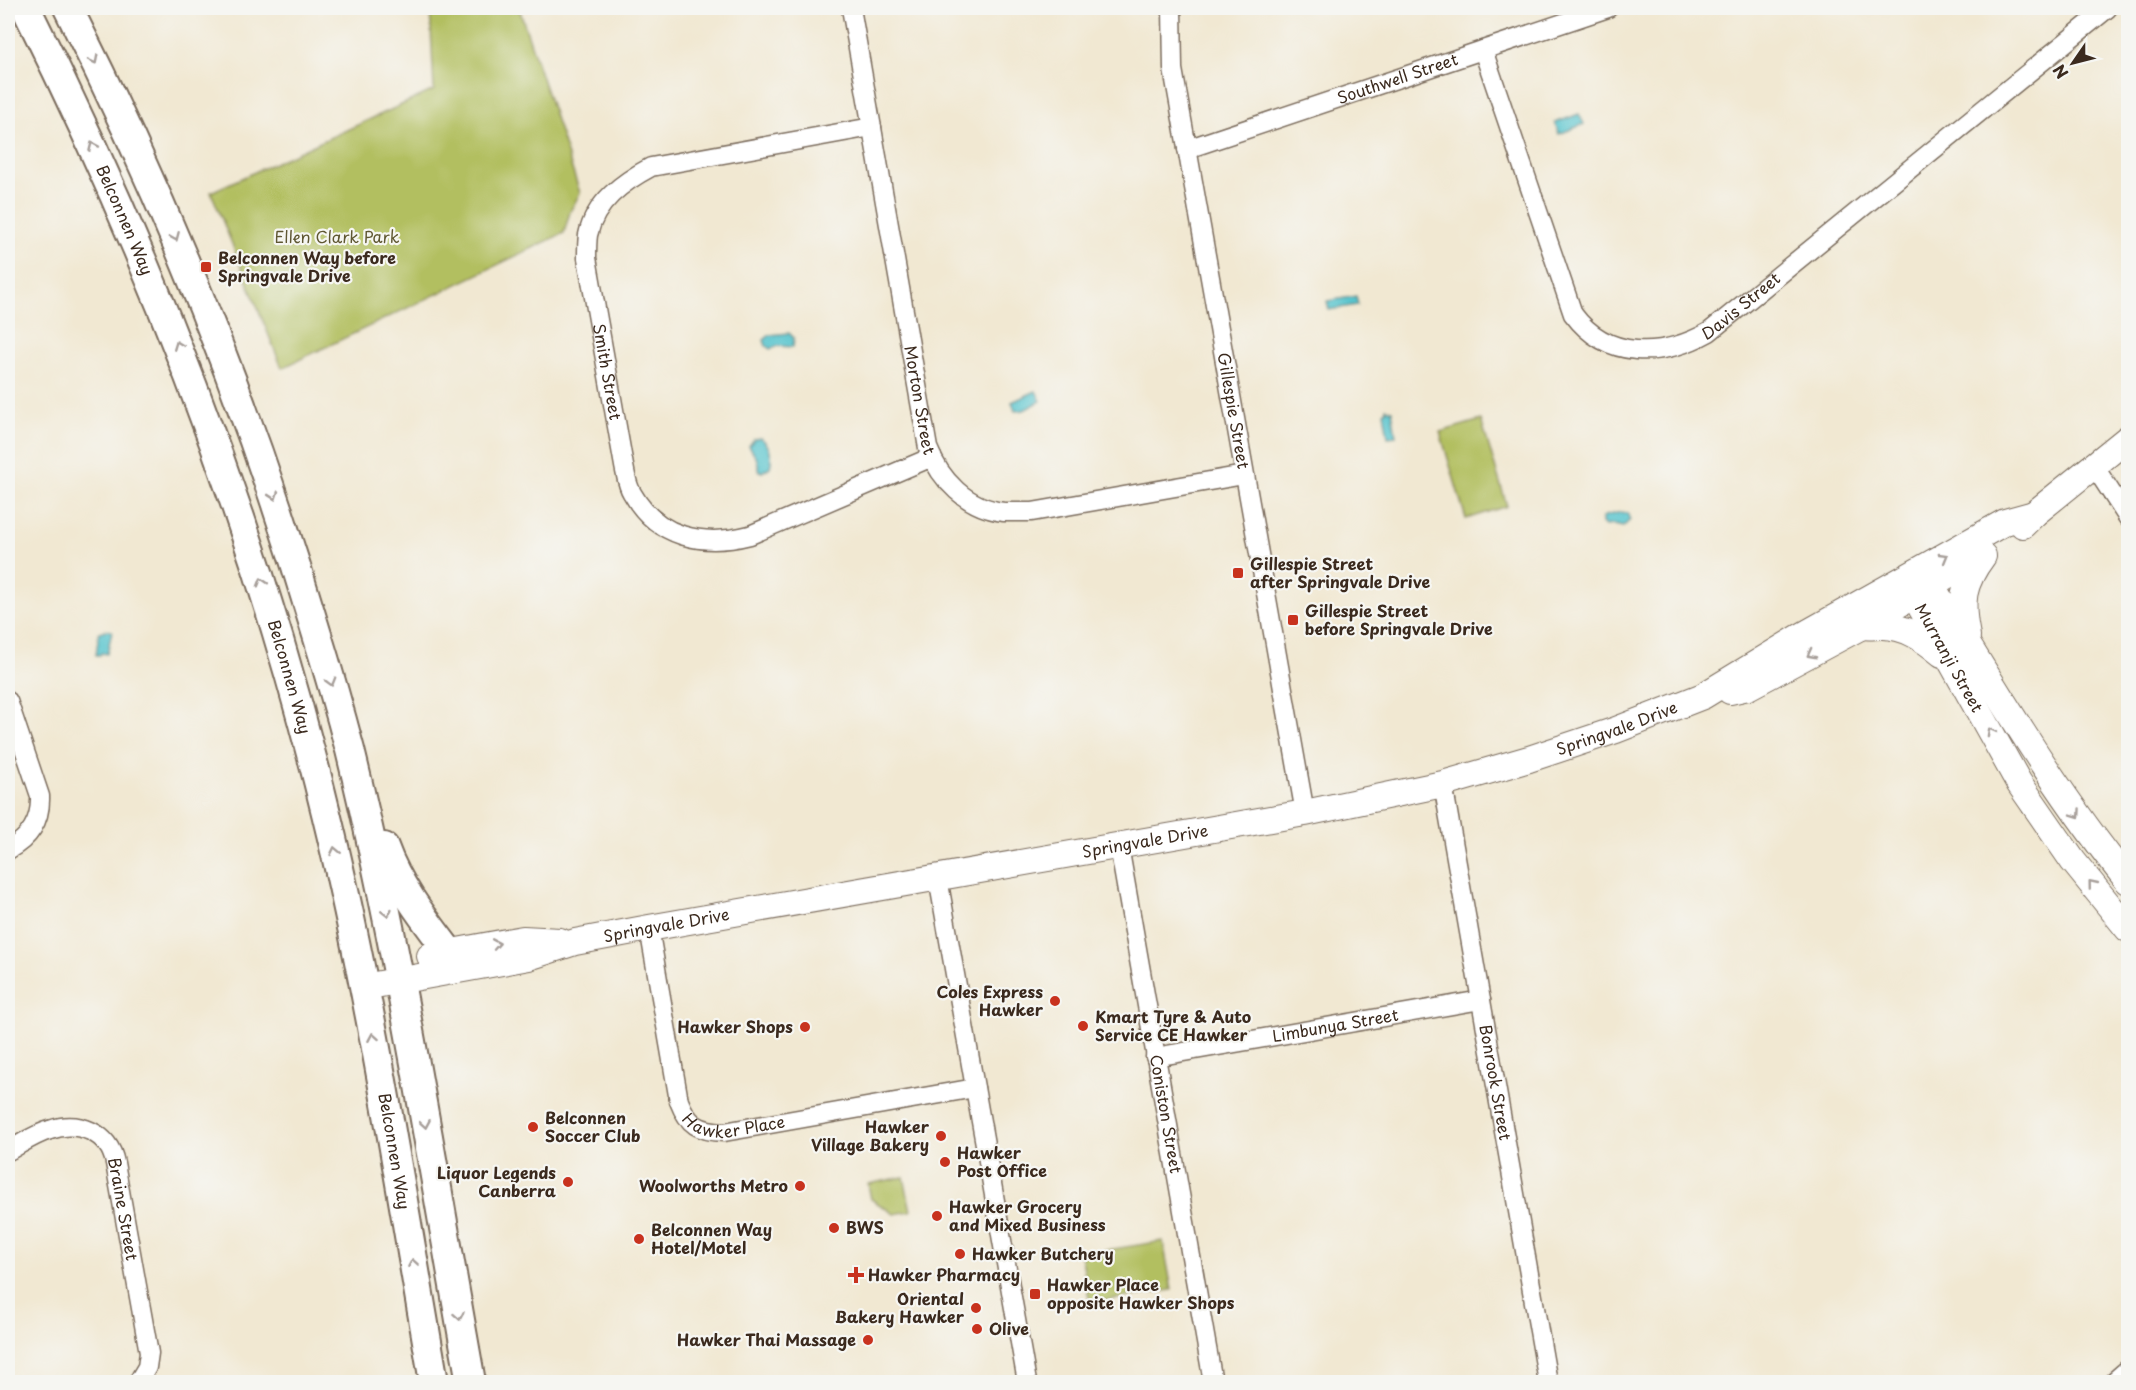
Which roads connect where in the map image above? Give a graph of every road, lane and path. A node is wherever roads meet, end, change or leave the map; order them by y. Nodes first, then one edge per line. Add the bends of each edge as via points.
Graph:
1 (26, 8) edge
2 (68, 8) edge
3 (851, 8) edge
4 (1172, 8) edge
5 (1608, 8) edge
6 (2108, 8) edge
7 (1483, 50) junction
8 (872, 127) junction
9 (1187, 149) junction
10 (2128, 438) edge
11 (259, 453) junction
12 (932, 458) junction
13 (2094, 466) junction
14 (223, 467) junction
15 (1244, 475) junction
16 (2034, 514) junction
17 (2128, 518) edge
18 (1985, 553) junction
19 (1919, 585) junction
20 (1862, 626) junction
21 (1960, 653) junction
22 (1703, 696) junction
23 (8, 701) edge
24 (350, 749) junction
25 (1443, 784) junction
26 (1305, 813) junction
27 (1119, 846) junction
28 (8, 850) edge
29 (938, 878) junction
30 (2128, 881) edge
31 (649, 928) junction
32 (2128, 929) edge
33 (575, 942) junction
34 (450, 953) junction
35 (399, 971) junction
36 (362, 978) junction
37 (1481, 1000) junction
38 (1155, 1057) junction
39 (975, 1088) junction
40 (8, 1151) edge
41 (2128, 1369) edge
42 (138, 1383) edge
43 (434, 1383) edge
44 (471, 1383) edge
45 (1027, 1383) edge
46 (1213, 1383) edge
47 (1548, 1383) edge
48 (2112, 1383) edge

14 -> 1 main road, Belconnen Way via 162,304 120,206
2 -> 11 main road via 109,89 198,291
3 - 8 street, Morton Street
4 - 9 street, Gillespie Street via 1172,63
5 - 7 street, Southwell Street
6 - 7 street, Davis Street via 1708,332 1695,340 1652,351 1624,349 1600,340 1573,314
7 - 9 street, Southwell Street
8 - 12 street, Morton Street
8 - 12 street, Smith Street via 651,167 626,180 598,210 588,234 587,258 624,466 631,491 649,518 678,534 705,540 750,535
9 - 15 street, Gillespie Street
10 - 13 main road, Springvale Drive
11 - 14 main road
11 -> 24 main road via 289,539
12 - 15 street, Morton Street via 945,480 964,497 1003,512 1032,512
13 - 16 main road, Springvale Drive
13 - 17 street
36 -> 14 main road, Belconnen Way via 327,814 292,685
15 - 26 street, Gillespie Street
16 - 18 main road, Springvale Drive via 2014,535
19 -> 16 main road, Springvale Drive via 2005,522
18 - 19 main road, Springvale Drive
18 - 21 main road via 1970,572 1963,591
19 - 20 main road, Springvale Drive
19 - 21 main road, Murranji Street
19 - 22 main road, Springvale Drive via 1800,637
20 - 21 main road via 1907,631
20 -> 22 main road, Springvale Drive via 1748,687
21 -> 30 main road, Murranji Street
32 -> 21 main road, Murranji Street via 2073,861 2019,783
22 - 25 main road, Springvale Drive via 1616,730
23 - 28 street via 40,796 40,809 28,835
24 - 34 main road via 392,869
24 -> 35 main road
25 - 26 main road, Springvale Drive
25 - 37 street, Bonrook Street
26 - 27 main road, Springvale Drive
27 - 29 main road, Springvale Drive
27 - 38 street, Coniston Street
29 - 31 main road, Springvale Drive
29 - 39 street
31 - 33 main road, Springvale Drive
31 - 39 street, Hawker Place via 679,1101 684,1115 694,1125 724,1132
34 -> 33 main road, Springvale Drive via 523,939
33 - 35 main road, Springvale Drive via 529,957
34 - 35 main road, Springvale Drive
35 - 36 main road, Springvale Drive
35 -> 44 main road
43 -> 36 main road, Belconnen Way
37 - 38 street, Limbunya Street
37 - 47 street, Bonrook Street
38 - 46 street, Coniston Street
39 - 45 street
40 - 42 street, Braine Street via 49,1130 68,1126 93,1131 106,1140 114,1154 148,1353 147,1367
41 - 48 street

